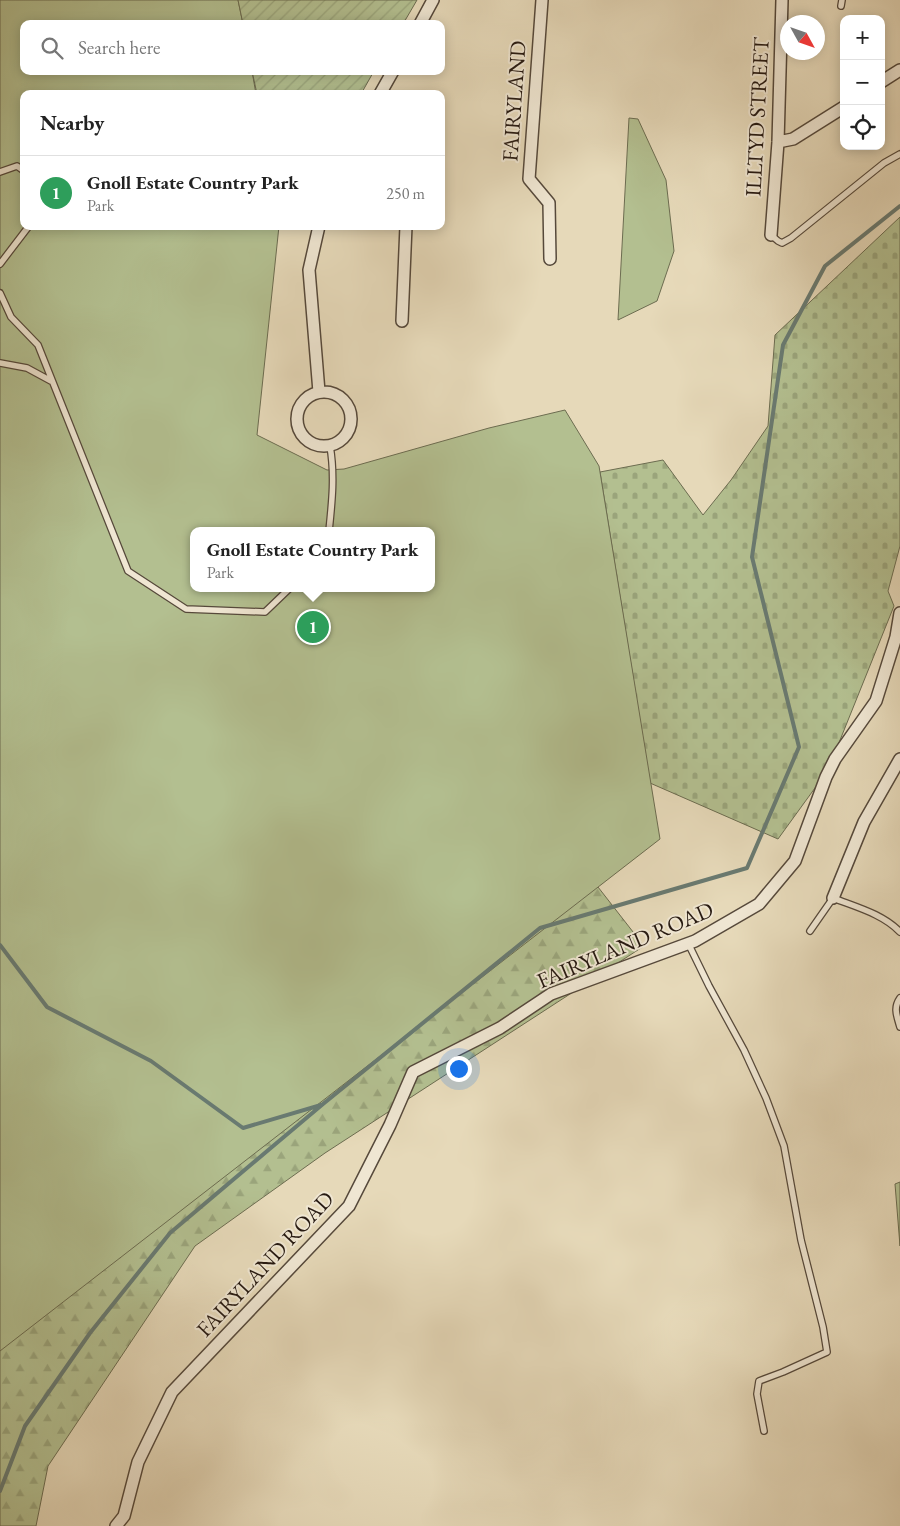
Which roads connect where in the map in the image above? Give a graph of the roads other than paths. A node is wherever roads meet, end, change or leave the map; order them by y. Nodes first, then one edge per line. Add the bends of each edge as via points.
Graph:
1 (433, 0) edge
2 (542, 0) edge
3 (782, 0) edge
4 (422, 20) edge
5 (900, 70) edge
6 (391, 75) edge
7 (885, 79) edge
8 (383, 90) edge
9 (840, 109) edge
10 (778, 142) junction
11 (900, 154) edge
12 (20, 169) edge
13 (0, 172) edge
14 (26, 230) edge
15 (318, 230) edge
16 (406, 230) edge
17 (771, 235) joint
18 (550, 258) dead end
19 (0, 264) edge
20 (0, 292) edge
21 (402, 321) dead end
22 (0, 363) edge
23 (51, 381) junction
24 (318, 392) junction
25 (330, 446) junction
26 (329, 527) edge
27 (286, 592) edge
28 (900, 613) edge
29 (900, 759) edge
30 (895, 777) edge
31 (833, 898) junction
32 (810, 930) dead end
33 (900, 932) edge
34 (688, 944) junction
35 (900, 998) edge
36 (900, 1027) edge
37 (764, 1431) dead end
38 (116, 1526) edge

1 - 4 street
2 - 18 street, FAIRYLAND via 529,179 549,203
3 - 10 street, ILLTYD STREET
5 - 7 street
6 - 8 street
9 - 10 street via 793,139
10 - 17 street, ILLTYD STREET
11 - 17 lane via 884,163 791,238 782,243
12 - 13 lane via 17,166
14 - 19 lane
15 - 24 street via 309,270
16 - 21 street
20 - 23 lane via 10,317 38,345
22 - 23 lane via 26,368
23 - 27 lane via 128,571 186,609 265,612
24 - 25 street via 337,395 349,409 349,430 337,444
24 - 25 street via 306,398 300,406 297,424 300,433 311,444
25 - 26 lane via 333,498
28 - 34 street, FAIRYLAND ROAD via 876,701 835,759 795,861 759,904
29 - 30 street
30 - 31 street via 864,822
31 - 32 lane
31 - 33 lane via 875,915
34 - 37 lane via 744,1050 784,1146 801,1240 827,1352 759,1381 757,1394
34 - 38 street, FAIRYLAND ROAD via 551,994 500,1028 413,1072 349,1206 172,1392 138,1462 124,1516
35 - 36 lane via 896,1004

